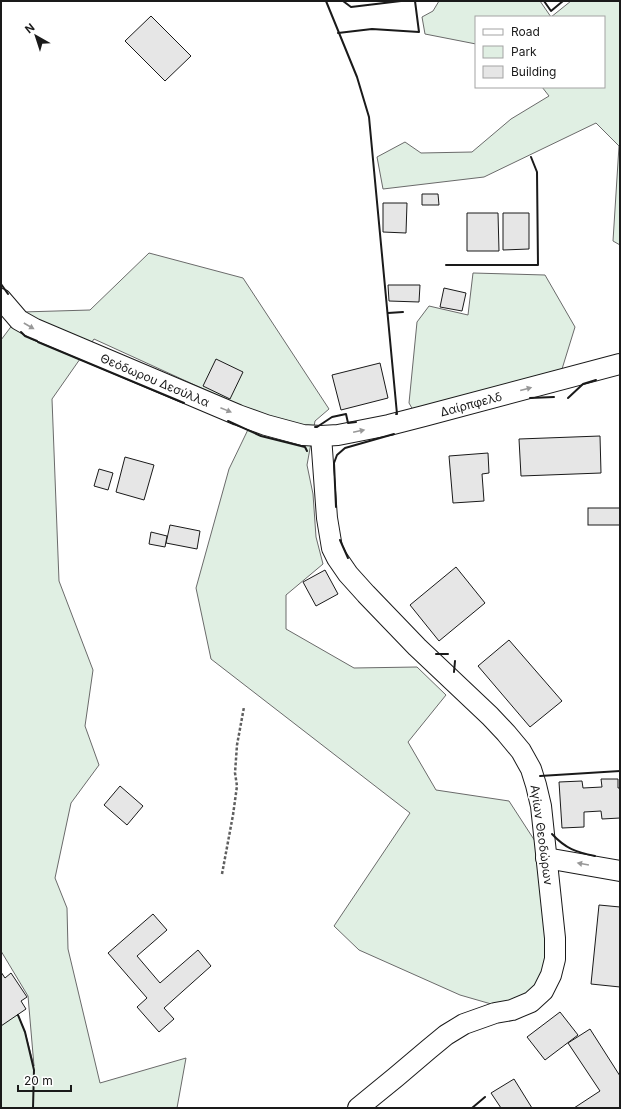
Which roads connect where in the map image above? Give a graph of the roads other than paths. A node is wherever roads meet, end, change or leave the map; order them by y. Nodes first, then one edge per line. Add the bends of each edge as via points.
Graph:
1 (1, 300) edge
2 (620, 364) edge
3 (321, 436) junction
4 (546, 858) junction
5 (620, 871) edge
6 (358, 1108) edge

1 -> 3 street, Θεόδωρου Δεσύλλα via 19,320 35,329 250,420 294,433
3 -> 2 street, Δαίρπφελδ via 355,432 410,420
3 - 4 street, Αγίων Θεοδώρων via 327,518 332,548 337,558 348,574 416,647 490,716 521,751 531,769 541,806
5 -> 4 street
4 - 6 street, Αγίων Θεοδώρων via 556,938 555,959 551,975 543,990 531,1002 464,1024 446,1035

